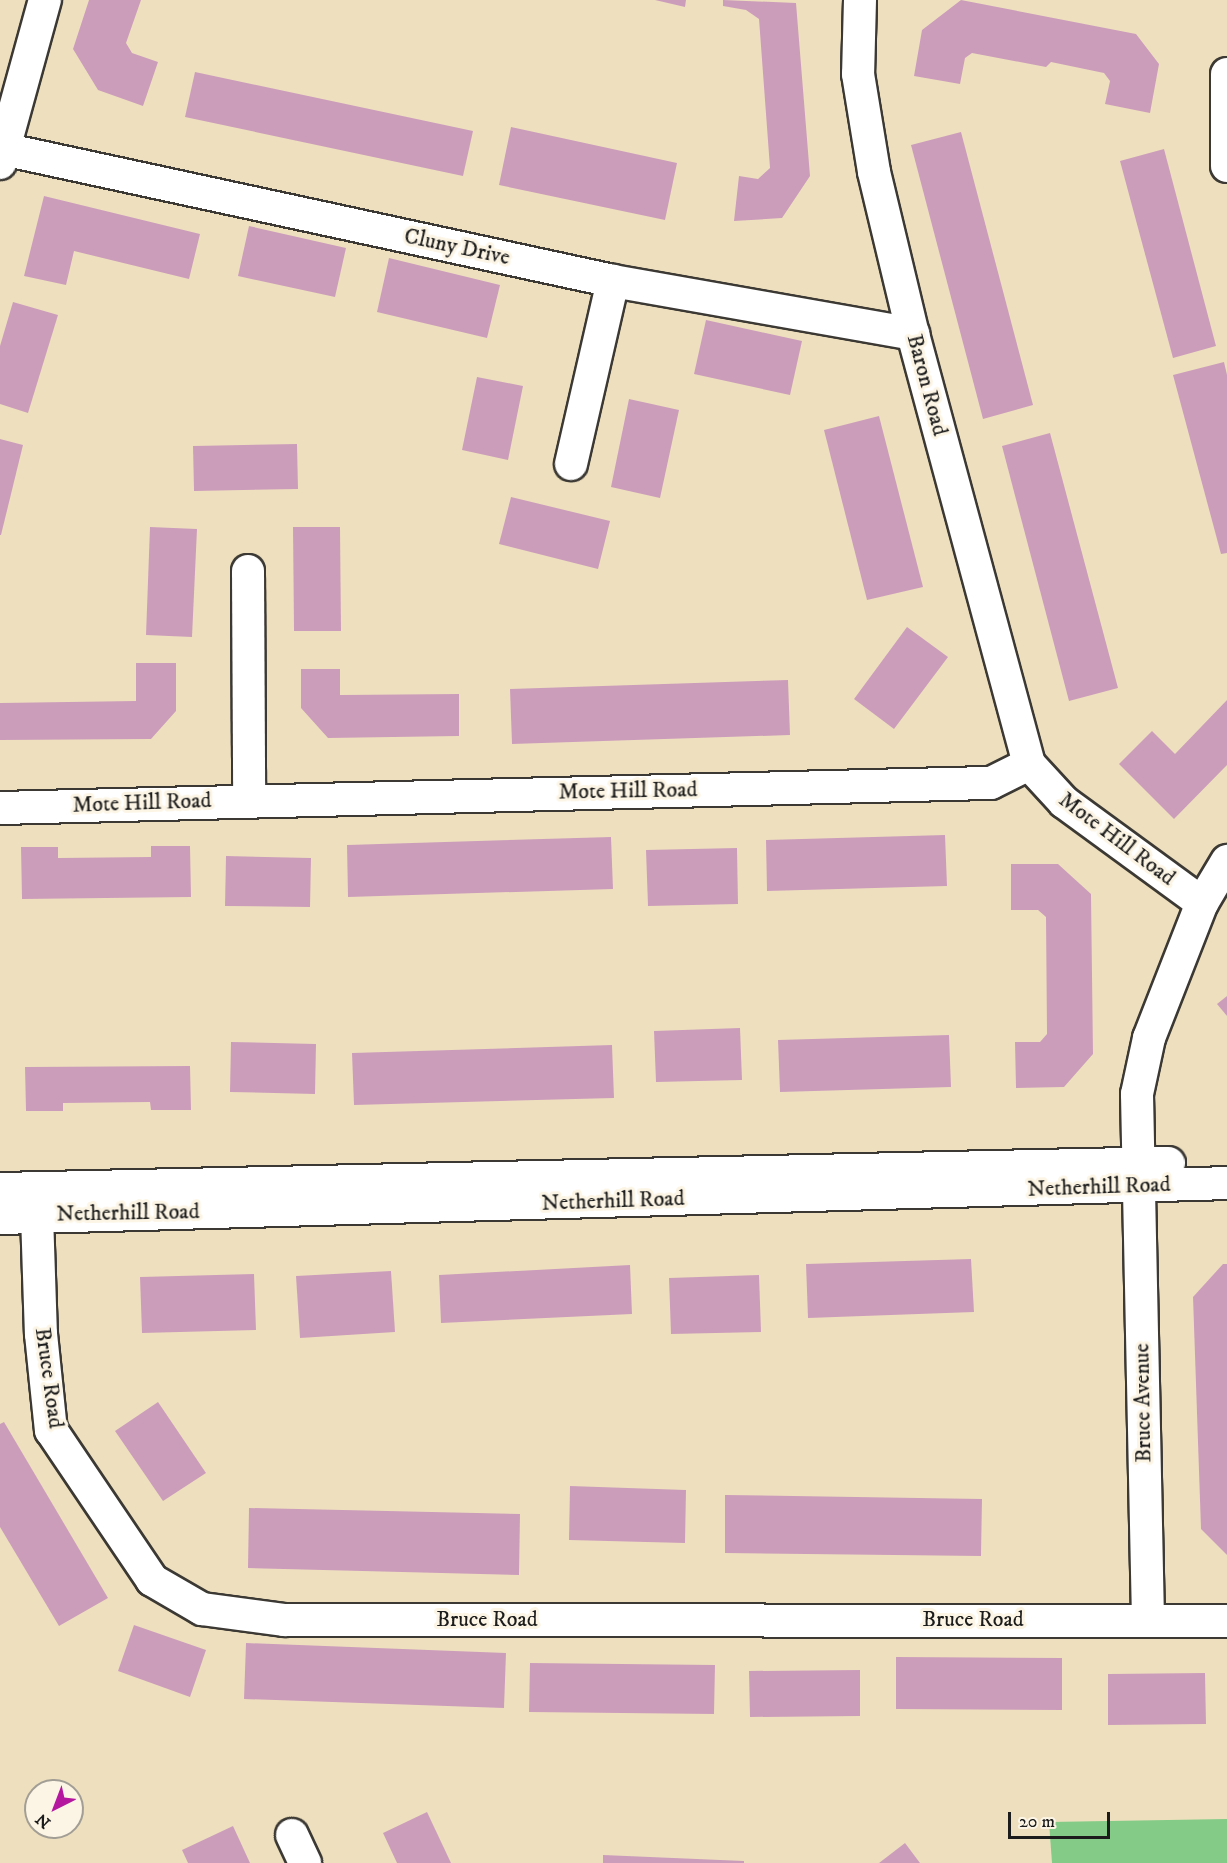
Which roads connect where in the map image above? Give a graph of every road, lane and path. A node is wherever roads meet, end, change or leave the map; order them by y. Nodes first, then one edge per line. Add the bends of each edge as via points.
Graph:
1 (45, 0) edge
2 (860, 0) edge
3 (1227, 74) edge
4 (2, 156) edge
5 (1227, 166) edge
6 (613, 280) junction
7 (913, 334) junction
8 (571, 464) dead end
9 (248, 571) dead end
10 (1029, 764) junction
11 (249, 800) junction
12 (0, 808) edge
13 (1227, 861) edge
14 (1202, 903) junction
15 (1227, 1161) edge
16 (1138, 1175) junction
17 (1227, 1183) edge
18 (0, 1189) edge
19 (37, 1215) junction
20 (0, 1218) edge
21 (1148, 1620) junction
22 (1227, 1621) edge
23 (291, 1835) dead end
24 (305, 1863) edge

1 - 4 street
2 - 7 street, Baron Road via 858,74 874,172
3 - 5 street
4 - 6 street, Cluny Drive
6 - 7 street, Cluny Drive
6 - 8 street
7 - 10 street, Baron Road
9 - 11 street
10 - 11 street, Mote Hill Road via 991,783
10 - 14 street, Mote Hill Road via 1064,802
11 - 12 street, Mote Hill Road
13 - 14 street, Bruce Avenue
14 - 16 street, Bruce Avenue via 1149,1038 1137,1094
15 - 16 street, Netherhill Road
16 - 17 street, Netherhill Road
16 - 18 street, Netherhill Road
16 - 19 street, Netherhill Road
16 - 21 street, Bruce Avenue
19 - 20 street, Netherhill Road
19 - 21 street, Bruce Road via 41,1334 51,1430 152,1580 202,1609 284,1620
21 - 22 street, Bruce Road
23 - 24 street

